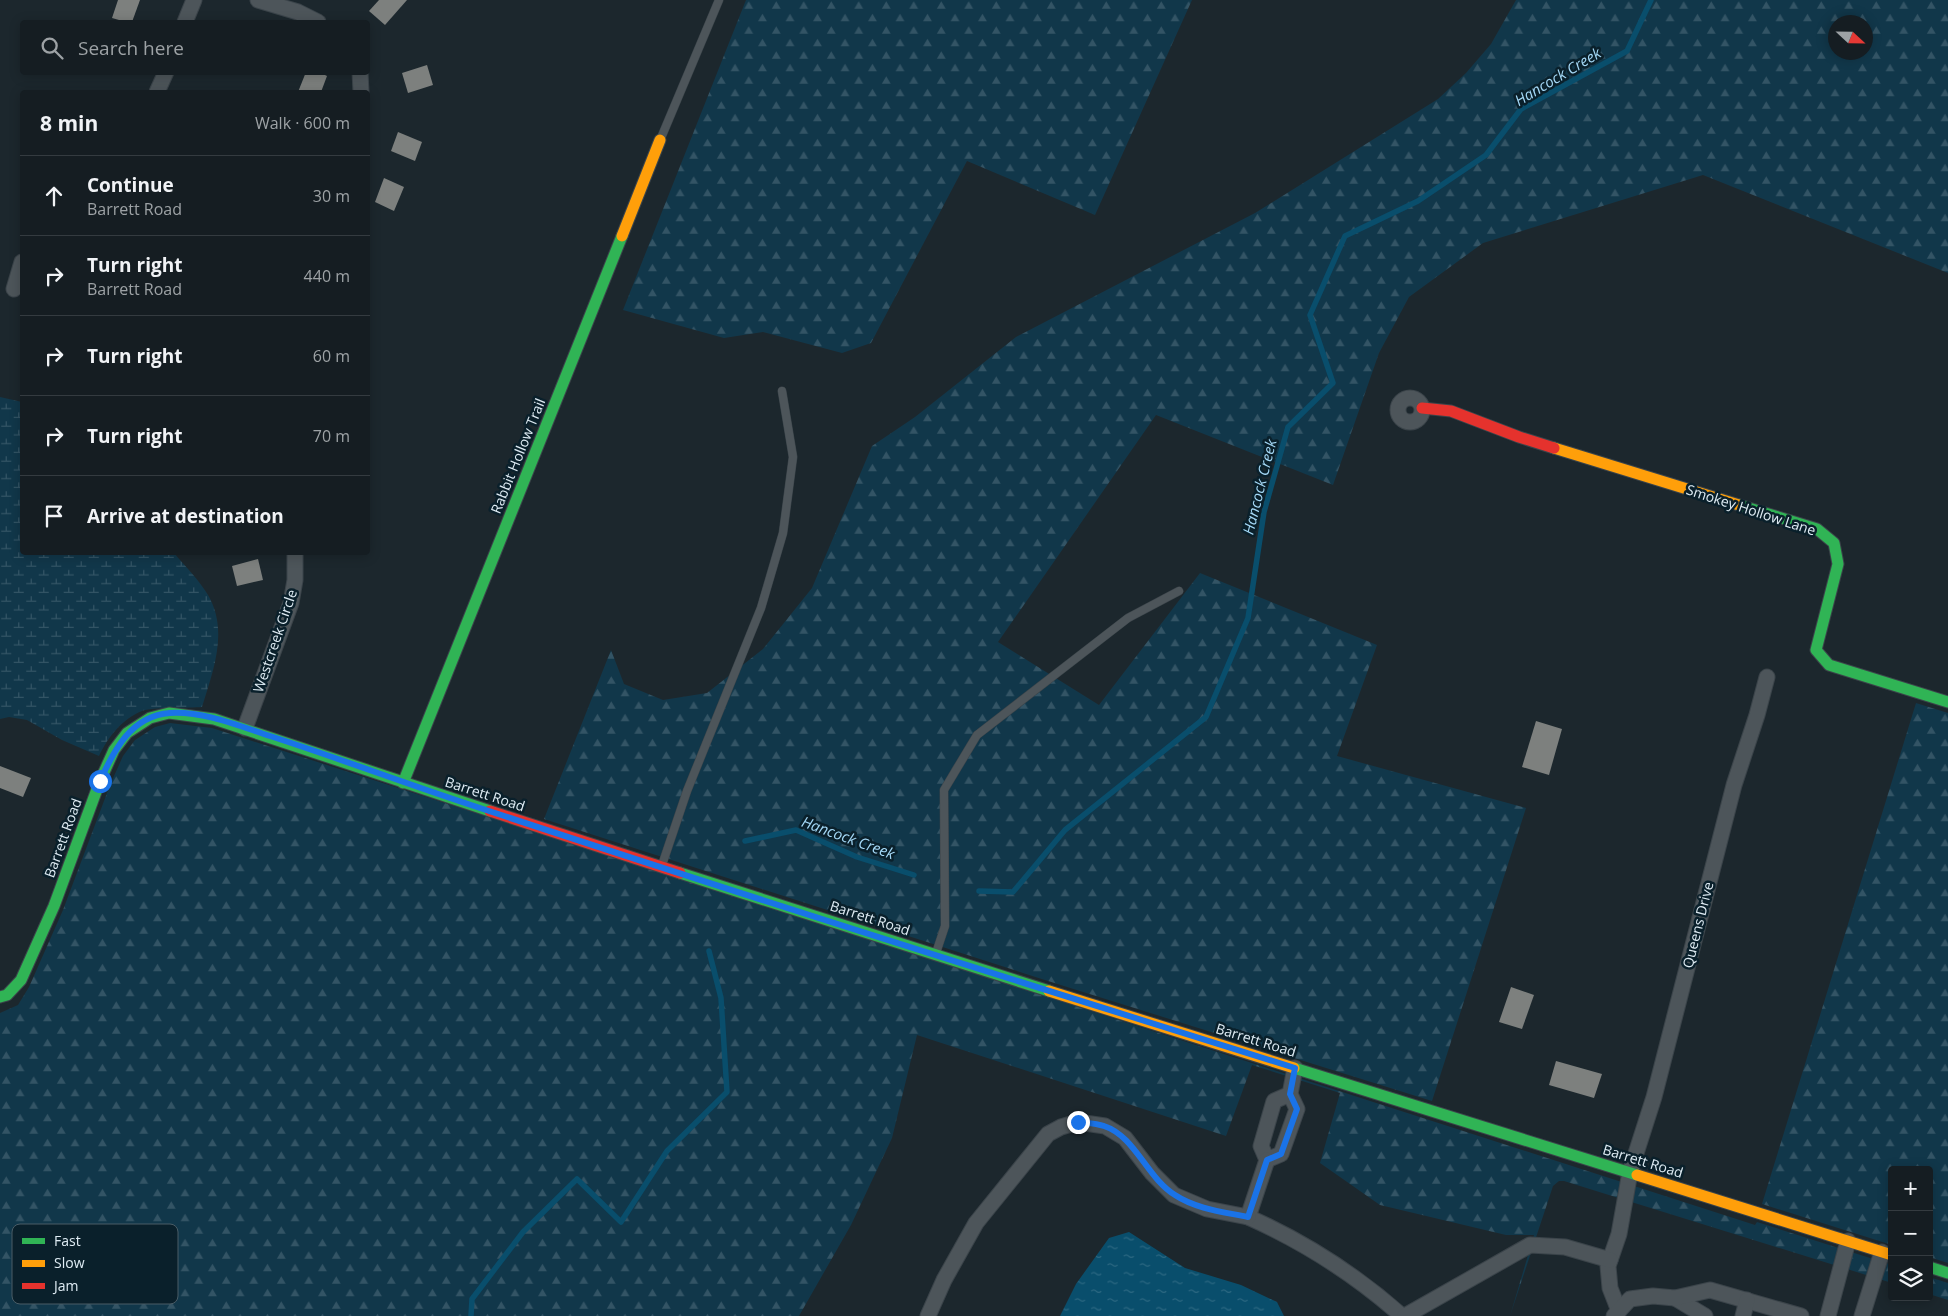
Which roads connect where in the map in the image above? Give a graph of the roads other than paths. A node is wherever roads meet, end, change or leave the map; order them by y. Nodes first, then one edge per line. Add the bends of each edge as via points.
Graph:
1 (194, 0) edge
2 (258, 0) edge
3 (719, 0) edge
4 (186, 20) edge
5 (314, 20) edge
6 (165, 75) edge
7 (360, 75) edge
8 (158, 90) edge
9 (361, 90) edge
10 (660, 140) joint
11 (20, 268) edge
12 (12, 290) edge
13 (782, 390) dead end
14 (1422, 408) dead end
15 (295, 555) edge
16 (1179, 591) dead end
17 (1767, 677) dead end
18 (1948, 702) edge
19 (244, 728) junction
20 (403, 783) junction
21 (662, 867) junction
22 (935, 954) junction
23 (0, 997) edge
24 (1295, 1068) junction
25 (1290, 1094) junction
26 (1267, 1160) junction
27 (1630, 1172) junction
28 (1248, 1217) junction
29 (1848, 1241) junction
30 (1887, 1253) edge
31 (1610, 1260) junction
32 (1933, 1268) edge
33 (1948, 1273) edge
34 (1675, 1298) junction
35 (1747, 1300) junction
36 (1617, 1313) edge
37 (928, 1316) edge
38 (1403, 1316) edge
39 (1705, 1316) edge
40 (1742, 1316) edge
41 (1801, 1316) edge
42 (1828, 1316) edge
43 (1862, 1316) edge

1 - 4 street
2 - 5 street
3 - 10 lane
6 - 8 street
7 - 9 street
10 - 20 street, Rabbit Hollow Trail
11 - 12 street
13 - 21 lane via 793,457 783,533 761,608 687,791
14 - 18 street, Smokey Hollow Lane via 1451,411 1519,436 1817,529 1834,543 1838,564 1816,650 1829,665
15 - 19 street, Westcreek Circle via 291,603
16 - 22 lane via 1128,618 977,735 944,790 945,926
17 - 27 street, Queens Drive via 1734,785 1654,1097
19 - 20 street, Barrett Road
19 - 23 street, Barrett Road via 214,719 168,713 150,718 127,733 114,750 100,781 54,906 21,980
20 - 21 street, Barrett Road
21 - 22 street, Barrett Road
22 - 24 street, Barrett Road
24 - 25 street
24 - 27 street, Barrett Road
25 - 26 street via 1274,1101 1261,1146
25 - 26 street via 1297,1109 1281,1154
26 - 28 street
27 - 29 street, Barrett Road
27 - 31 street, Queens Drive via 1619,1234
28 - 37 street via 1207,1209 1174,1195 1125,1138 1105,1126 1078,1122 1060,1127 1048,1134 976,1223
28 - 38 street via 1305,1246 1378,1295
29 - 30 street, Barrett Road
29 - 42 street
30 - 43 street
31 - 36 street, Queens Drive via 1610,1288
31 - 38 street via 1565,1247 1530,1245
32 - 33 street
34 - 35 street via 1710,1290
34 - 36 street via 1630,1299
34 - 39 street
35 - 40 street
35 - 41 street

